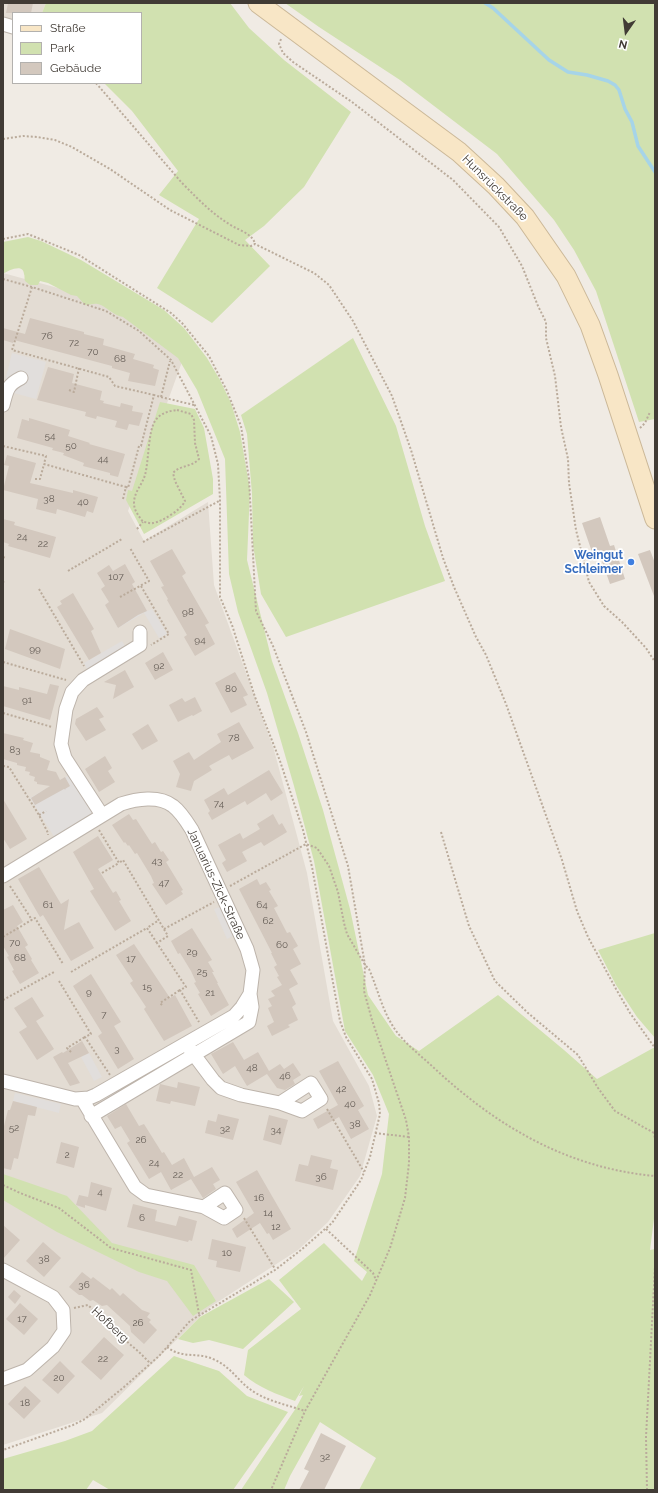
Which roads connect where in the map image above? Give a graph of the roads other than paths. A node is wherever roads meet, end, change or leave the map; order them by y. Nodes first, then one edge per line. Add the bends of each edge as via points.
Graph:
1 (258, 3) edge
2 (21, 378) dead end
3 (3, 405) edge
4 (655, 519) edge
5 (140, 632) dead end
6 (98, 818) junction
7 (4, 875) edge
8 (250, 994) junction
9 (186, 1044) junction
10 (194, 1054) junction
11 (3, 1081) edge
12 (82, 1099) junction
13 (280, 1103) junction
14 (91, 1116) junction
15 (204, 1208) junction
16 (3, 1270) edge
17 (3, 1379) edge

1 - 4 main road, Hunsrückstraße via 459,152 496,186 529,222 566,276 590,325
2 - 3 street via 11,383
5 - 6 street via 140,645 90,675 75,688 69,700 61,744 65,758
6 - 7 street, Januarius-Zick-Straße
6 - 8 street, Januarius-Zick-Straße via 121,804 143,799 172,805 184,818 222,894 250,960 253,970
8 - 9 street, Januarius-Zick-Straße via 234,1016
8 - 10 street, Januarius-Zick-Straße via 252,1007 249,1022
9 - 10 street
9 - 12 street, Januarius-Zick-Straße via 115,1085
10 - 13 street via 221,1088
10 - 14 street, Januarius-Zick-Straße
11 - 12 street, Januarius-Zick-Straße
12 - 14 street
13 - 13 street via 302,1110 321,1099 311,1083
14 - 15 street via 135,1187 146,1196
15 - 15 street via 224,1218 236,1210 225,1193
16 - 17 street via 53,1298 63,1310 64,1331 53,1347 27,1370

